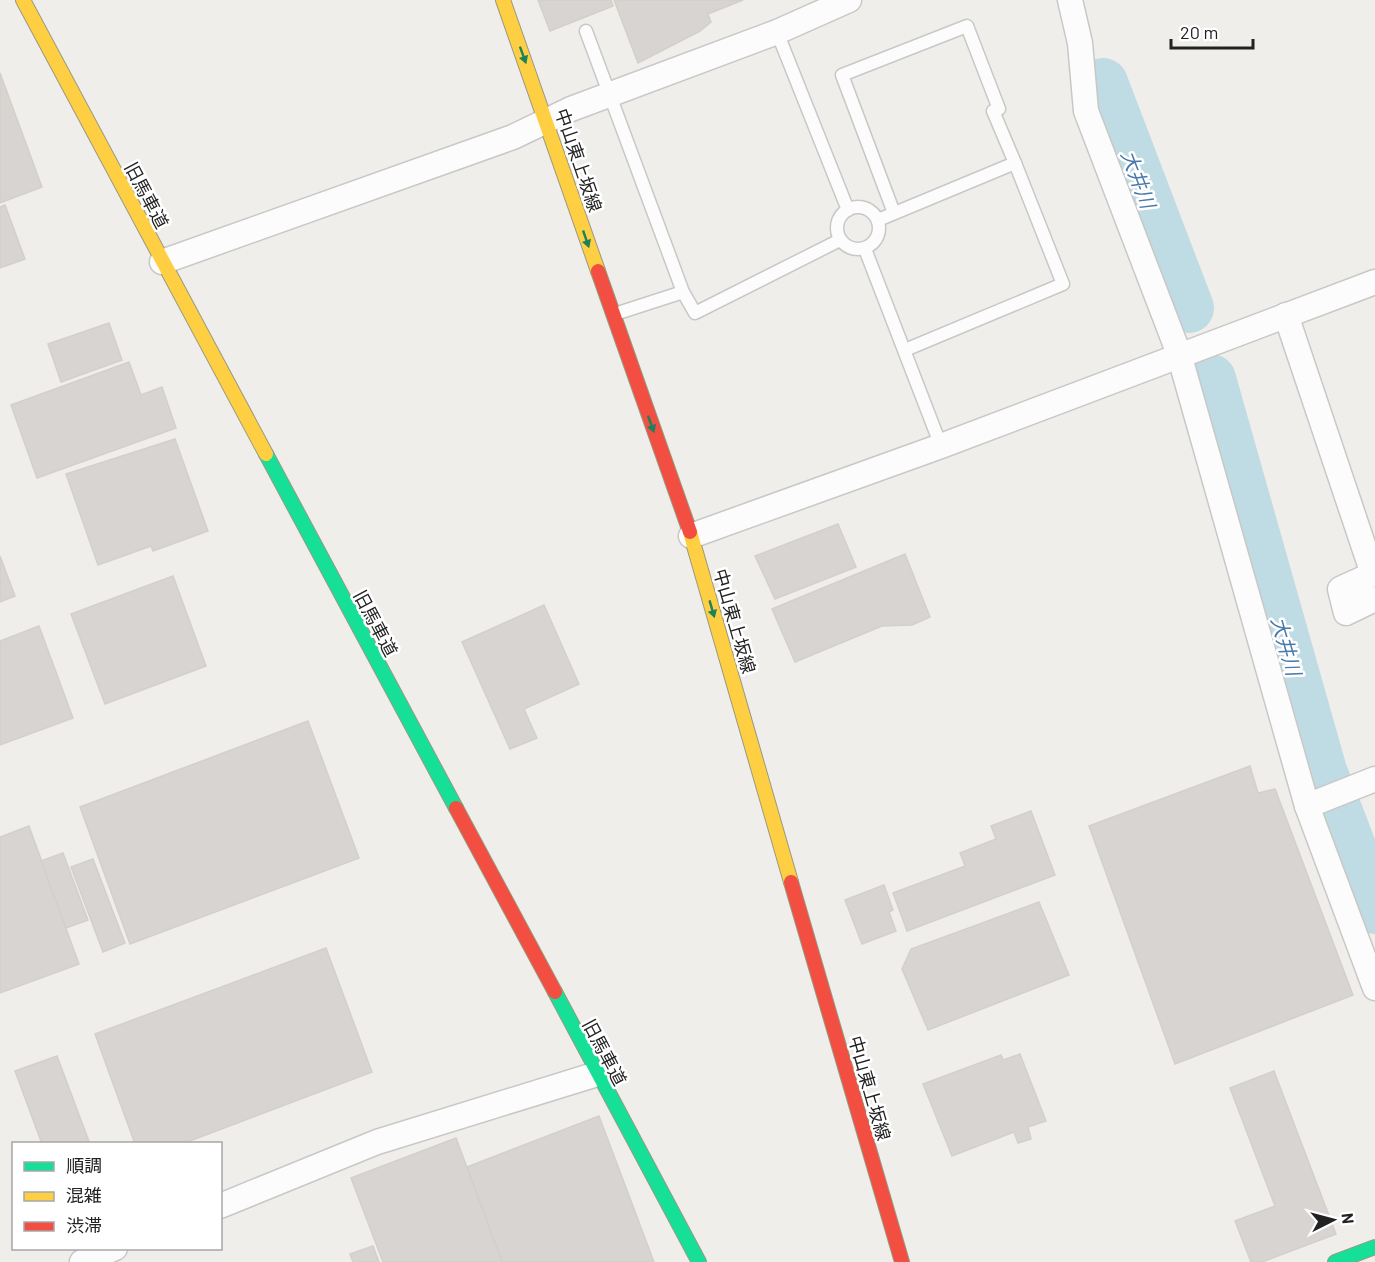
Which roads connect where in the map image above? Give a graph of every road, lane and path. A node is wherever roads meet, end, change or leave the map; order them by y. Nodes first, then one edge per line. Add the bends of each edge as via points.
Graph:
1 (23, 0) edge
2 (503, 0) edge
3 (849, 0) edge
4 (1070, 0) edge
5 (586, 31) dead end
6 (777, 32) junction
7 (611, 93) junction
8 (547, 122) junction
9 (1015, 164) junction
10 (848, 210) junction
11 (894, 213) junction
12 (878, 219) junction
13 (840, 240) junction
14 (865, 249) junction
15 (162, 262) junction
16 (1375, 282) edge
17 (683, 292) junction
18 (612, 315) junction
19 (1286, 315) junction
20 (905, 350) junction
21 (1179, 354) junction
22 (941, 446) junction
23 (691, 536) junction
24 (1375, 599) edge
25 (1375, 779) edge
26 (1307, 806) junction
27 (1375, 988) edge
28 (597, 1074) junction
29 (222, 1205) edge
30 (1375, 1247) edge
31 (110, 1250) edge
32 (82, 1262) edge
33 (699, 1262) edge
34 (902, 1262) edge
35 (1335, 1262) edge

1 - 15 street, 旧馬車道
2 -> 8 street, 中山東上坂線
3 - 6 street
4 - 21 street via 1080,43 1086,111
5 - 7 lane
6 - 7 street
6 - 10 lane
7 - 8 street
7 - 17 lane
8 - 15 street
8 -> 18 street, 中山東上坂線
9 - 11 lane
9 - 11 lane via 993,111 999,109 967,26 842,75
9 - 20 lane via 1063,284
10 - 12 lane via 862,207
10 - 13 lane via 839,220
11 - 12 lane
12 - 14 lane via 880,233
13 - 14 lane via 851,249
13 - 17 lane via 695,313
14 - 20 lane
15 - 28 street, 旧馬車道
16 - 19 street
17 - 18 lane
18 -> 23 street, 中山東上坂線
19 - 21 street
19 - 24 street via 1373,574 1340,589 1346,613
20 - 22 lane
21 - 22 street
21 - 26 street
22 - 23 street
23 -> 34 street, 中山東上坂線
25 - 26 street
26 - 27 street
28 - 29 street via 377,1142
28 - 33 street, 旧馬車道
30 - 35 street
31 - 32 street

